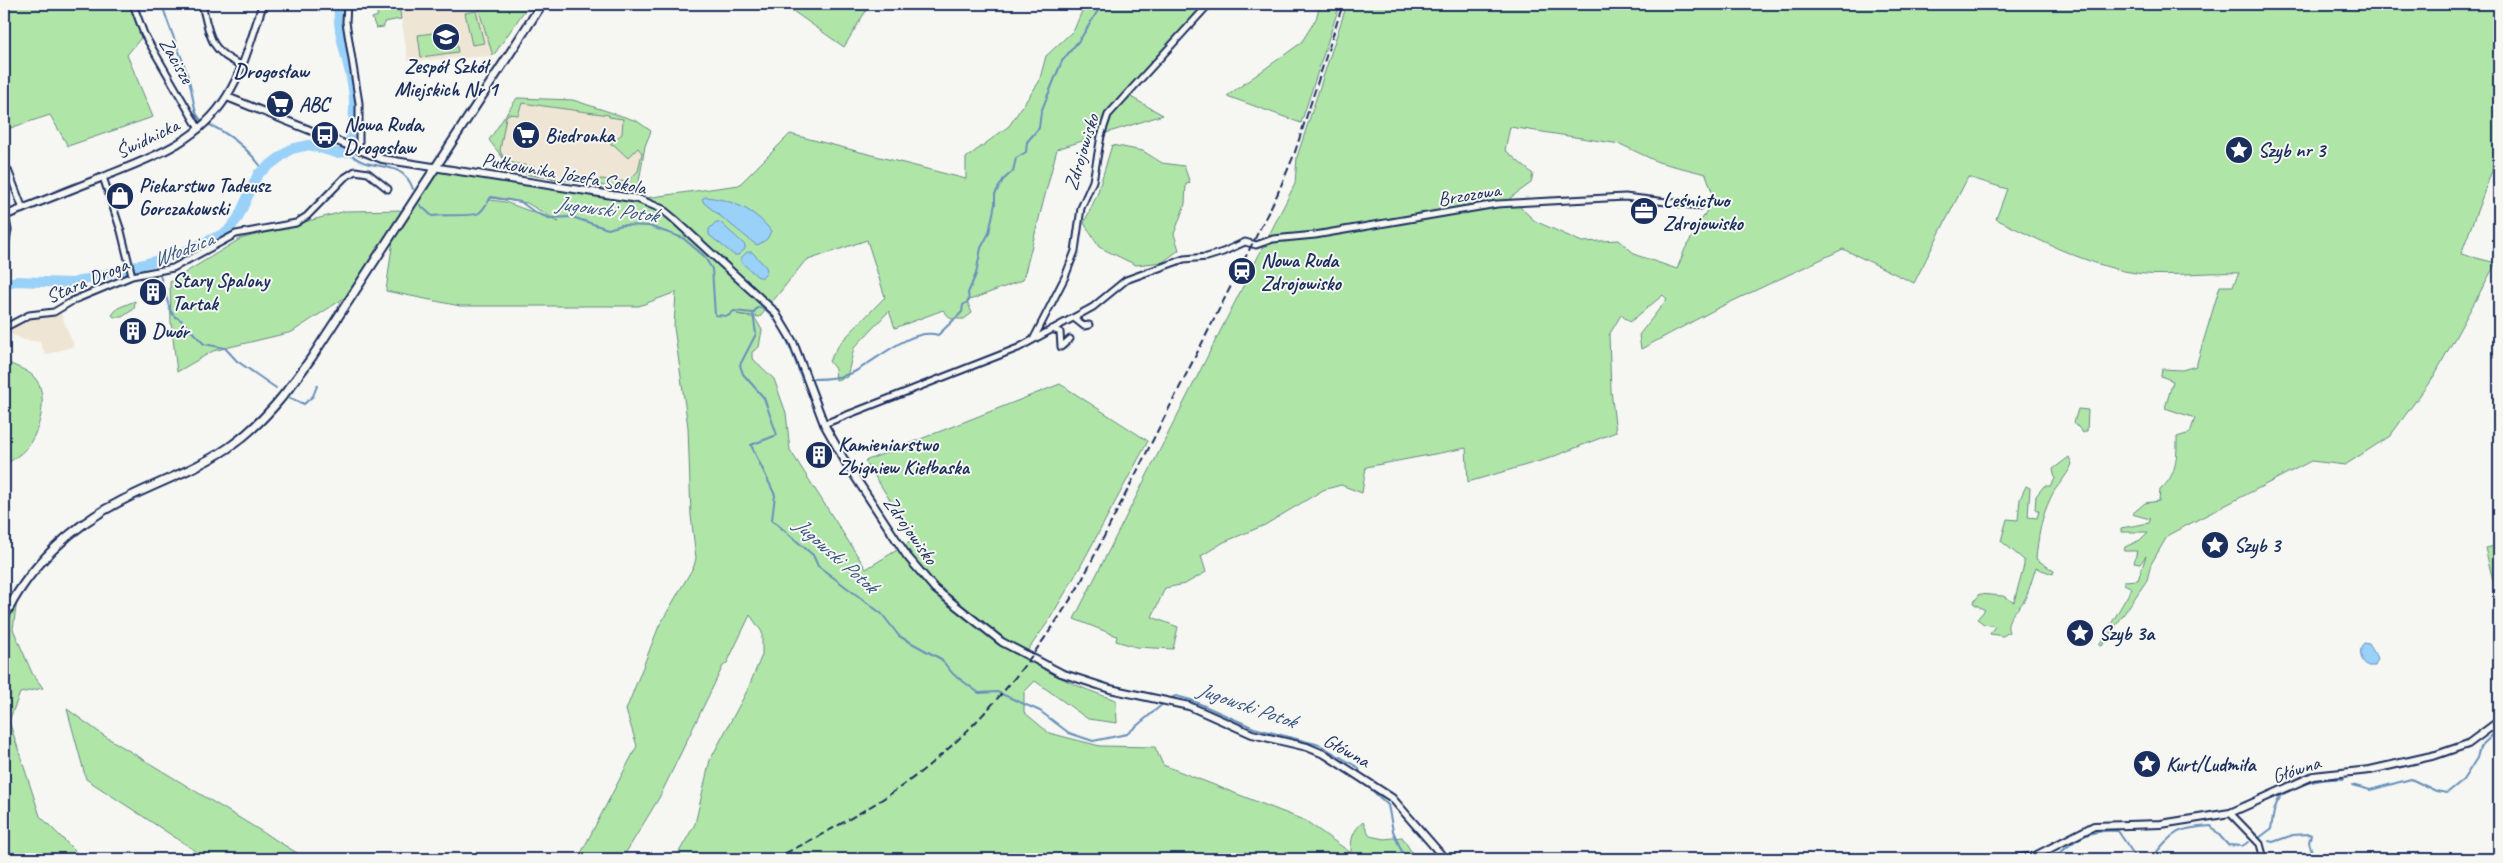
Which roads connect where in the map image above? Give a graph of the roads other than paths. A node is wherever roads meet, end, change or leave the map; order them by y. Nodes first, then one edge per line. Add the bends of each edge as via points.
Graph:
1 (133, 4) edge
2 (202, 4) edge
3 (264, 4) edge
4 (347, 4) edge
5 (542, 4) edge
6 (1209, 4) edge
7 (242, 65) junction
8 (226, 97) junction
9 (204, 125) junction
10 (357, 148) junction
11 (4, 168) edge
12 (435, 168) junction
13 (103, 177) junction
14 (388, 189) dead end
15 (1700, 206) dead end
16 (23, 209) junction
17 (5, 216) edge
18 (4, 251) edge
19 (132, 274) junction
20 (1074, 318) junction
21 (1089, 325) dead end
22 (4, 328) edge
23 (1052, 329) junction
24 (1034, 338) junction
25 (1070, 339) dead end
26 (824, 424) junction
27 (4, 618) edge
28 (1061, 673) joint
29 (2499, 721) edge
30 (2230, 813) junction
31 (2036, 858) edge
32 (1445, 859) edge
33 (2014, 859) edge
34 (2264, 859) edge

1 - 9 street, Zacisze via 144,34
2 - 7 street via 212,44 222,55
3 - 7 street, Świdnicka
4 - 10 street via 346,22 359,103
5 - 12 main road
6 - 24 street, Zdrojowisko via 1108,115 1093,181 1080,208 1075,251
7 - 8 street, Świdnicka
8 - 9 street, Świdnicka
8 - 10 street, Pułkownika Józefa Sokola
9 - 13 street, Świdnicka via 170,149
10 - 12 street, Pułkownika Józefa Sokola via 382,158
11 - 16 street via 8,170
12 - 26 street, Pułkownika Józefa Sokola via 638,199 662,209 775,312 793,342
12 - 27 main road via 301,373 267,415 216,456 122,500 82,524 33,571
13 - 16 street, Świdnicka
13 - 19 street via 122,231
14 - 19 street, Stara Droga via 368,173 356,171 344,178 296,223 236,234 173,268
15 - 20 street, Brzozowa via 1625,198 1507,203 1273,239 1256,245 1245,242 1224,252 1184,259 1126,280
16 - 17 street, Świdnicka
17 - 18 street via 8,230
19 - 22 street, Stara Droga via 54,312 29,315
20 - 21 street via 1084,326
20 - 23 street
23 - 24 street
23 - 25 street via 1060,332 1061,347
24 - 26 street via 1001,355
26 - 28 street, Zdrojowisko via 901,548 925,578 1002,642
28 - 32 street, Główna via 1110,689 1172,702 1252,734 1317,750 1394,800
29 - 30 street, Główna via 2468,744 2436,755 2376,769 2313,776
30 - 31 street, Główna via 2161,824 2094,826
30 - 34 street via 2260,844
31 - 33 street, Główna

